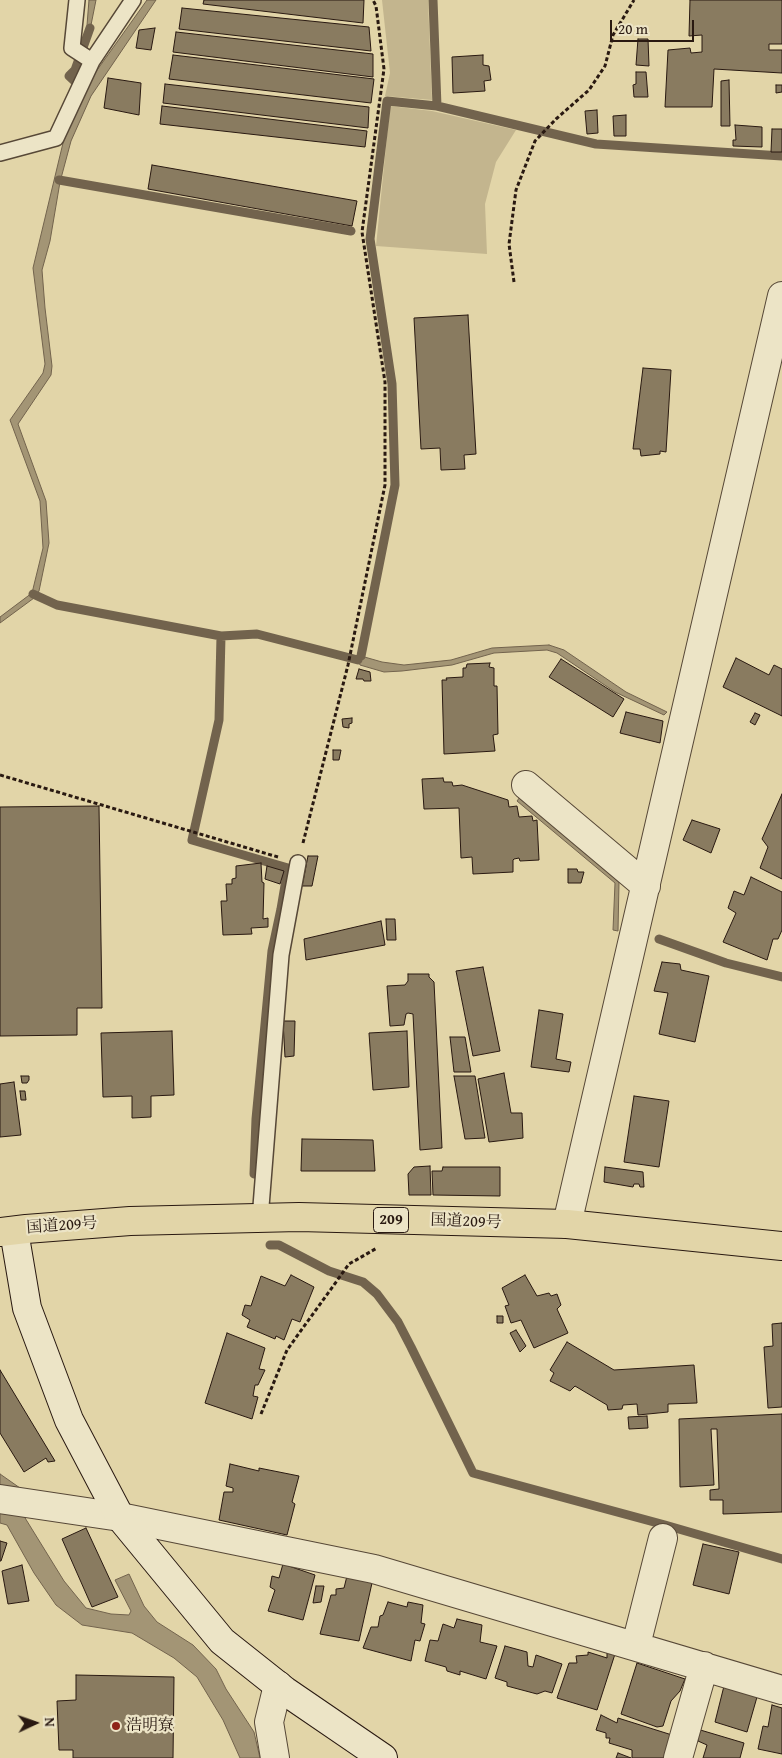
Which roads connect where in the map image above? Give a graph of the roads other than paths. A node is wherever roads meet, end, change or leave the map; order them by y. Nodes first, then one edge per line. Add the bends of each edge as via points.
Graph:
1 (77, 0) edge
2 (133, 0) edge
3 (92, 61) junction
4 (0, 153) edge
5 (782, 296) edge
6 (526, 786) dead end
7 (298, 863) road end
8 (646, 886) junction
9 (260, 1219) junction
10 (567, 1224) junction
11 (7, 1231) edge
12 (782, 1246) edge
13 (12, 1501) edge
14 (120, 1516) junction
15 (664, 1538) dead end
16 (636, 1645) junction
17 (704, 1666) junction
18 (278, 1685) junction
19 (782, 1690) edge
20 (275, 1758) edge
21 (383, 1758) edge
22 (678, 1758) edge

1 - 3 lane via 72,48
2 - 3 lane
3 - 4 lane via 56,138
5 - 8 street
6 - 8 street
7 - 9 lane via 281,955
8 - 10 street
9 - 10 highway, 国道209号 / 209 via 298,1217
9 - 11 highway, 国道209号 / 209 via 130,1221
10 - 12 highway, 国道209号 / 209
11 - 14 street via 27,1308 66,1411
13 - 14 street
14 - 16 street via 374,1570
14 - 18 street via 222,1641
15 - 16 street
16 - 17 street
17 - 19 street
17 - 22 street
18 - 20 street via 269,1722
18 - 21 street

